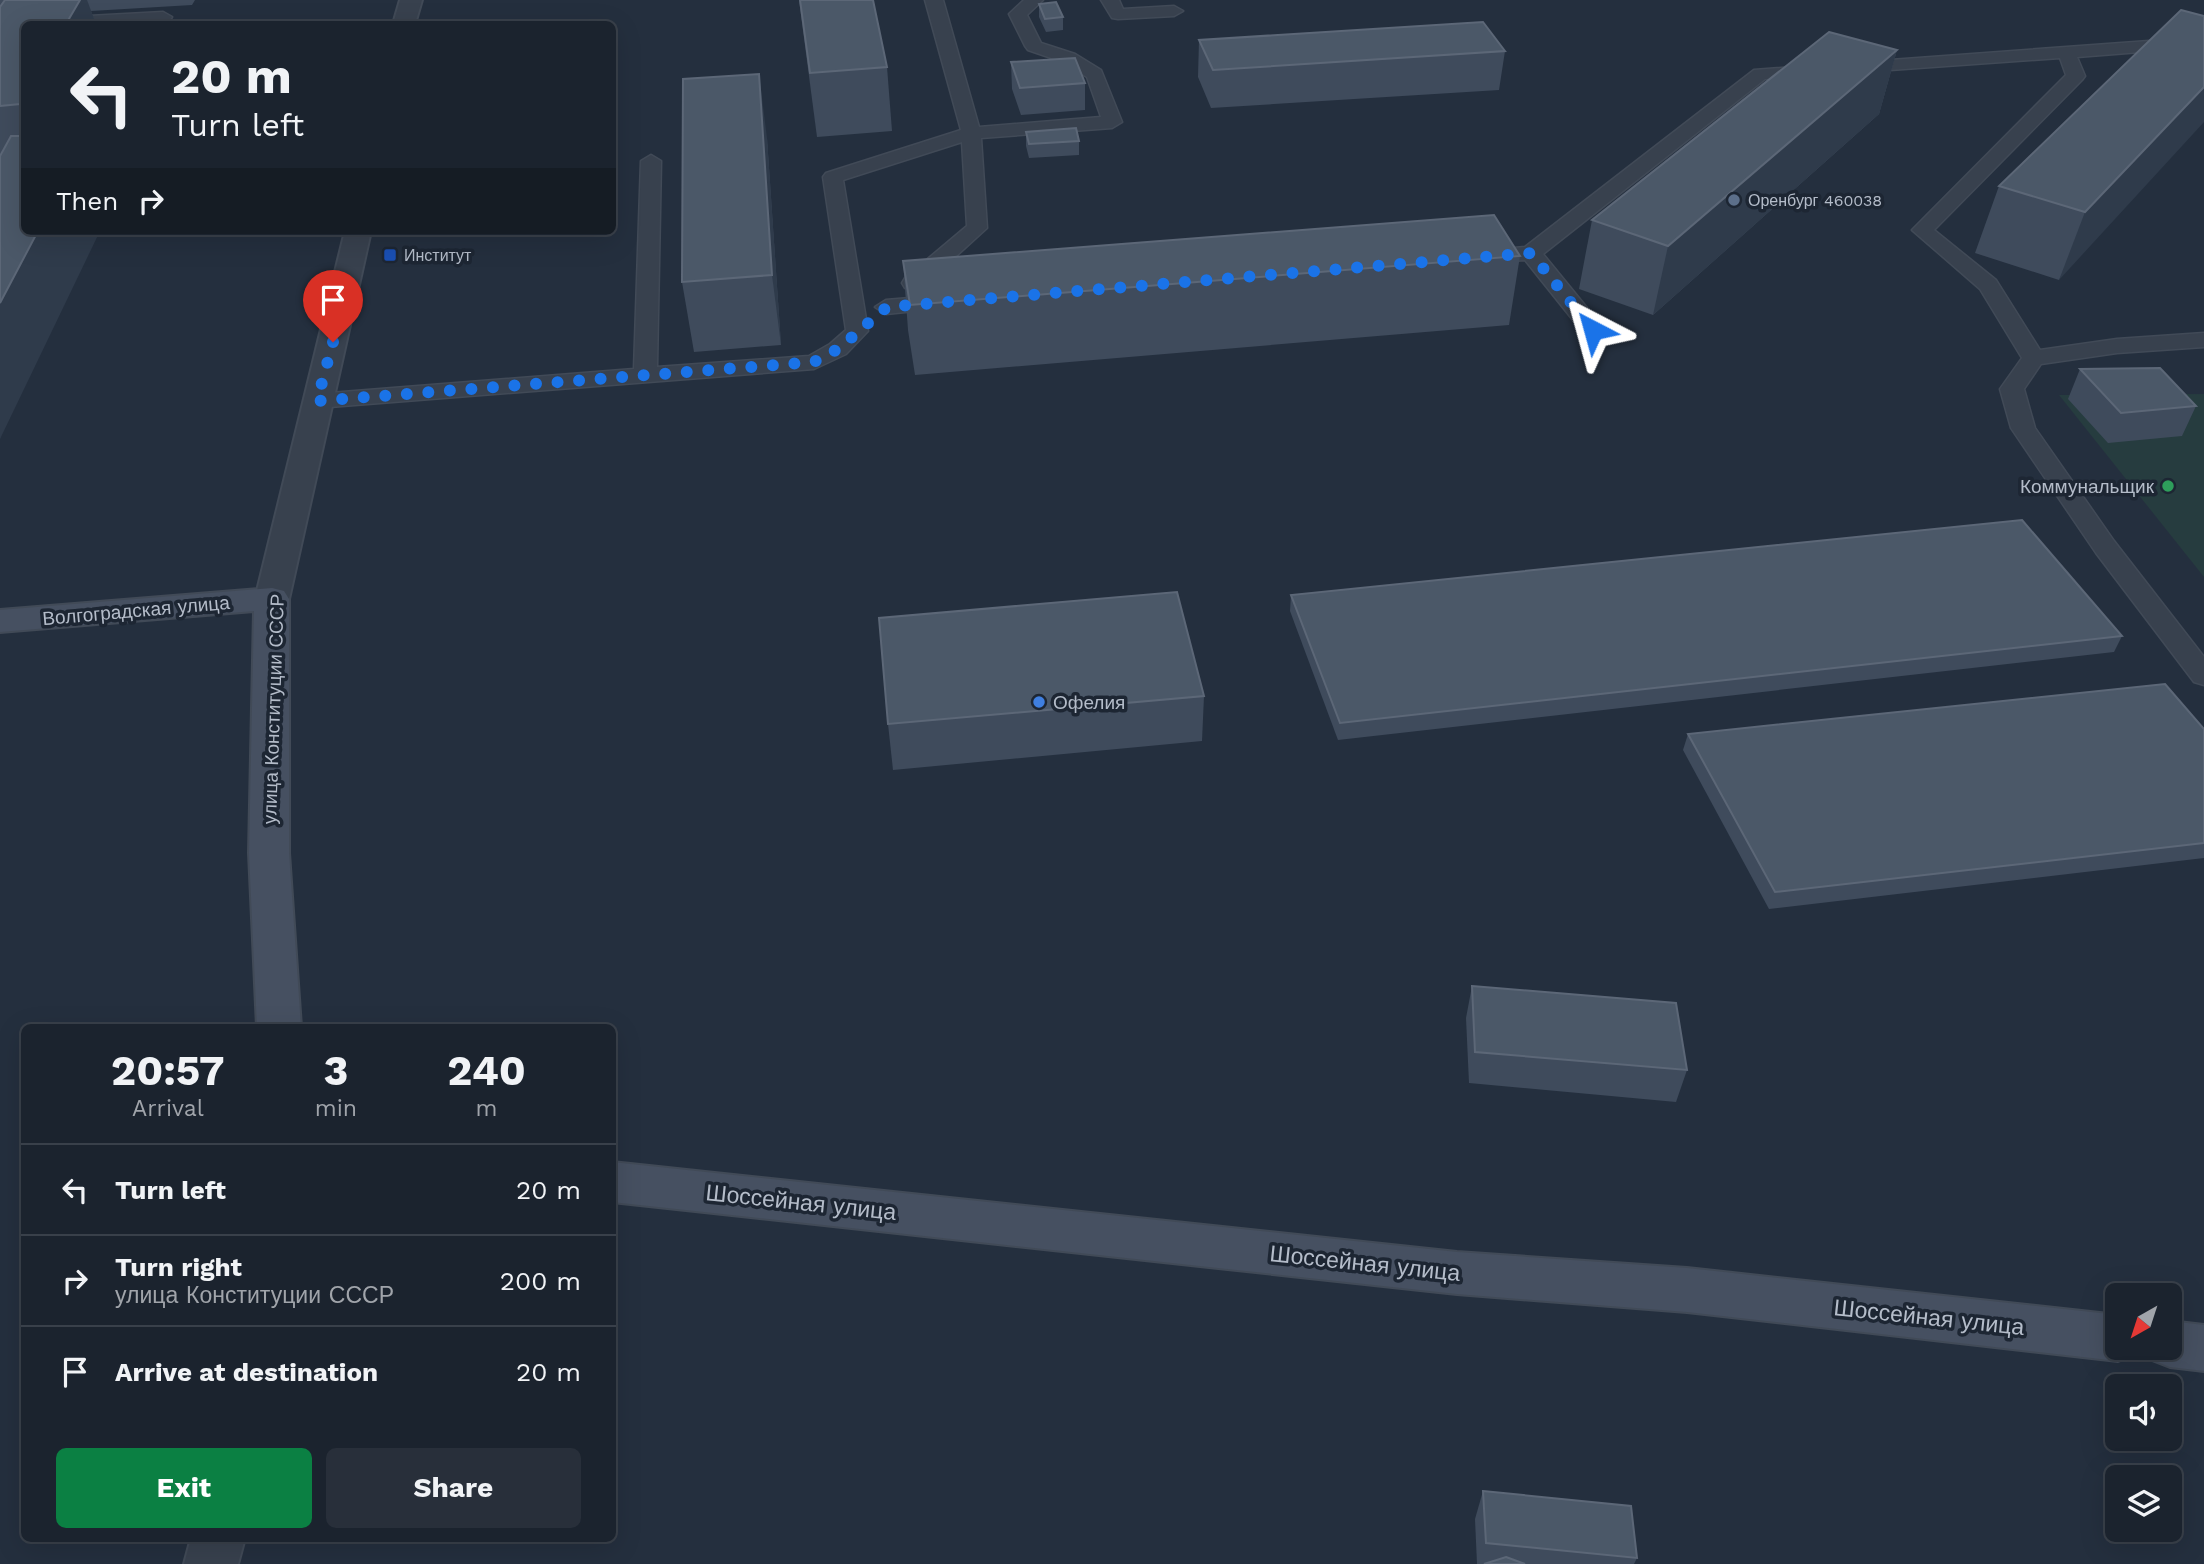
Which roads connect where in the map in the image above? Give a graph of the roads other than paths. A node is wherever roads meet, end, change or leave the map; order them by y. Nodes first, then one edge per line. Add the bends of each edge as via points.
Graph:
1 (411, 0) edge
2 (934, 0) edge
3 (1034, 0) edge
4 (1110, 0) edge
5 (1174, 11) dead end
6 (163, 17) dead end
7 (89, 21) edge
8 (405, 21) edge
9 (2204, 42) edge
10 (2066, 51) junction
11 (971, 133) junction
12 (829, 152) dead end
13 (651, 161) dead end
14 (833, 177) junction
15 (357, 235) edge
16 (1531, 253) junction
17 (1462, 259) edge
18 (969, 300) edge
19 (887, 307) junction
20 (1593, 330) dead end
21 (857, 331) junction
22 (2204, 340) edge
23 (2033, 358) junction
24 (645, 376) junction
25 (317, 401) junction
26 (272, 599) junction
27 (0, 621) edge
28 (2204, 676) edge
29 (279, 1024) edge
30 (616, 1182) edge
31 (2105, 1337) edge
32 (2182, 1345) edge
33 (2204, 1348) edge
34 (217, 1542) edge
35 (211, 1564) edge

1 - 8 street
2 - 11 lane
3 - 11 lane via 1018,14 1034,46 1069,58 1095,74 1112,122
4 - 5 lane via 1118,14
6 - 7 lane
9 - 10 lane
10 - 16 lane via 1760,74
10 - 23 lane via 2076,76 1922,230 1988,285
11 - 14 lane
11 - 19 lane via 977,229
12 - 14 lane
13 - 24 lane
14 - 21 lane
15 - 25 street, улица Конституции СССР
16 - 17 lane
16 - 20 lane
18 - 19 lane
19 - 21 lane
21 - 24 lane via 814,362
22 - 23 lane
23 - 28 lane via 2012,389 2023,428 2105,547
24 - 25 lane
25 - 26 street, улица Конституции СССР
26 - 27 main road, Волгоградская улица
26 - 29 main road, улица Конституции СССР via 269,852
30 - 31 main road, Шоссейная улица via 1444,1272 1687,1290
32 - 33 main road
34 - 35 street

